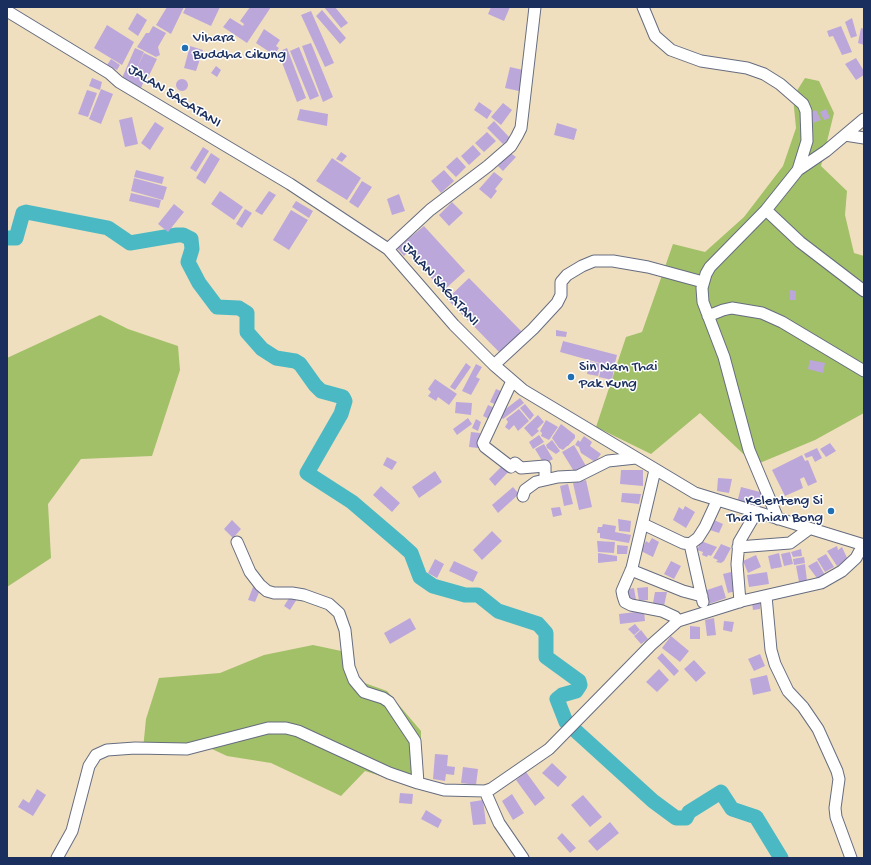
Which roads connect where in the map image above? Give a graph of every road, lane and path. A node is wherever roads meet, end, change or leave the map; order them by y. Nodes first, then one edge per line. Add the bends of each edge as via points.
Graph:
1 (535, 7) edge
2 (643, 7) edge
3 (7, 11) edge
4 (864, 119) edge
5 (845, 135) junction
6 (864, 138) edge
7 (798, 170) junction
8 (766, 210) junction
9 (388, 249) junction
10 (703, 282) junction
11 (864, 291) edge
12 (708, 316) junction
13 (494, 365) junction
14 (864, 371) edge
15 (512, 381) junction
16 (636, 458) junction
17 (655, 470) junction
18 (546, 479) junction
19 (523, 496) dead end
20 (717, 501) junction
21 (756, 513) junction
22 (778, 519) junction
23 (643, 524) junction
24 (809, 529) junction
25 (237, 542) dead end
26 (690, 544) junction
27 (864, 545) edge
28 (738, 547) junction
29 (631, 570) junction
30 (702, 596) junction
31 (766, 596) junction
32 (740, 602) junction
33 (705, 612) junction
34 (678, 621) junction
35 (418, 783) junction
36 (485, 791) junction
37 (57, 858) edge
38 (523, 858) edge
39 (850, 858) edge

1 - 9 street via 521,128 511,146 430,210
2 - 7 street via 655,36 671,50 701,61 756,71 780,84 803,104 806,111 807,141
3 - 9 street, JALAN SAGATANI via 109,73 119,82 290,184
4 - 5 street
5 - 6 street
5 - 7 street
7 - 8 street
8 - 10 street via 710,267
8 - 11 street via 800,242
9 - 13 street, JALAN SAGATANI via 454,325
10 - 12 street via 702,294
10 - 13 street via 612,260 594,261 567,275 562,282 562,295 557,303
12 - 14 street via 732,308 762,313 782,322
12 - 22 street via 724,357 749,450
13 - 15 street, JALAN SAGATANI
15 - 16 street, JALAN SAGATANI
15 - 18 street via 483,443 512,468 515,463 521,468 546,466
16 - 17 street, JALAN SAGATANI
16 - 18 street via 608,461 578,476
17 - 20 street, JALAN SAGATANI via 695,493
17 - 23 street
18 - 19 street via 528,486
20 - 21 street, JALAN SAGATANI
20 - 26 street via 701,532
21 - 22 street, JALAN SAGATANI
21 - 28 street via 741,536
22 - 24 street, JALAN SAGATANI
23 - 26 street via 683,544
23 - 29 street
24 - 27 street, JALAN SAGATANI
24 - 28 street via 790,543
25 - 35 street via 250,572 260,585 274,593 304,595 329,604 339,613 345,630 349,667 354,680 364,692 389,702 415,741
26 - 30 street
27 - 31 street via 856,558 842,571 821,583
28 - 32 street
29 - 30 street
29 - 34 street via 622,591 625,602 662,611
30 - 33 street
31 - 32 street
31 - 39 street via 771,650 775,664 788,691 818,729 837,771 839,778 836,817
32 - 33 street
33 - 34 street
34 - 36 street via 549,749 497,786
35 - 36 street via 444,790
35 - 37 street via 286,728 268,728 187,750 107,750 96,755 89,766 72,831
36 - 38 street via 499,822

